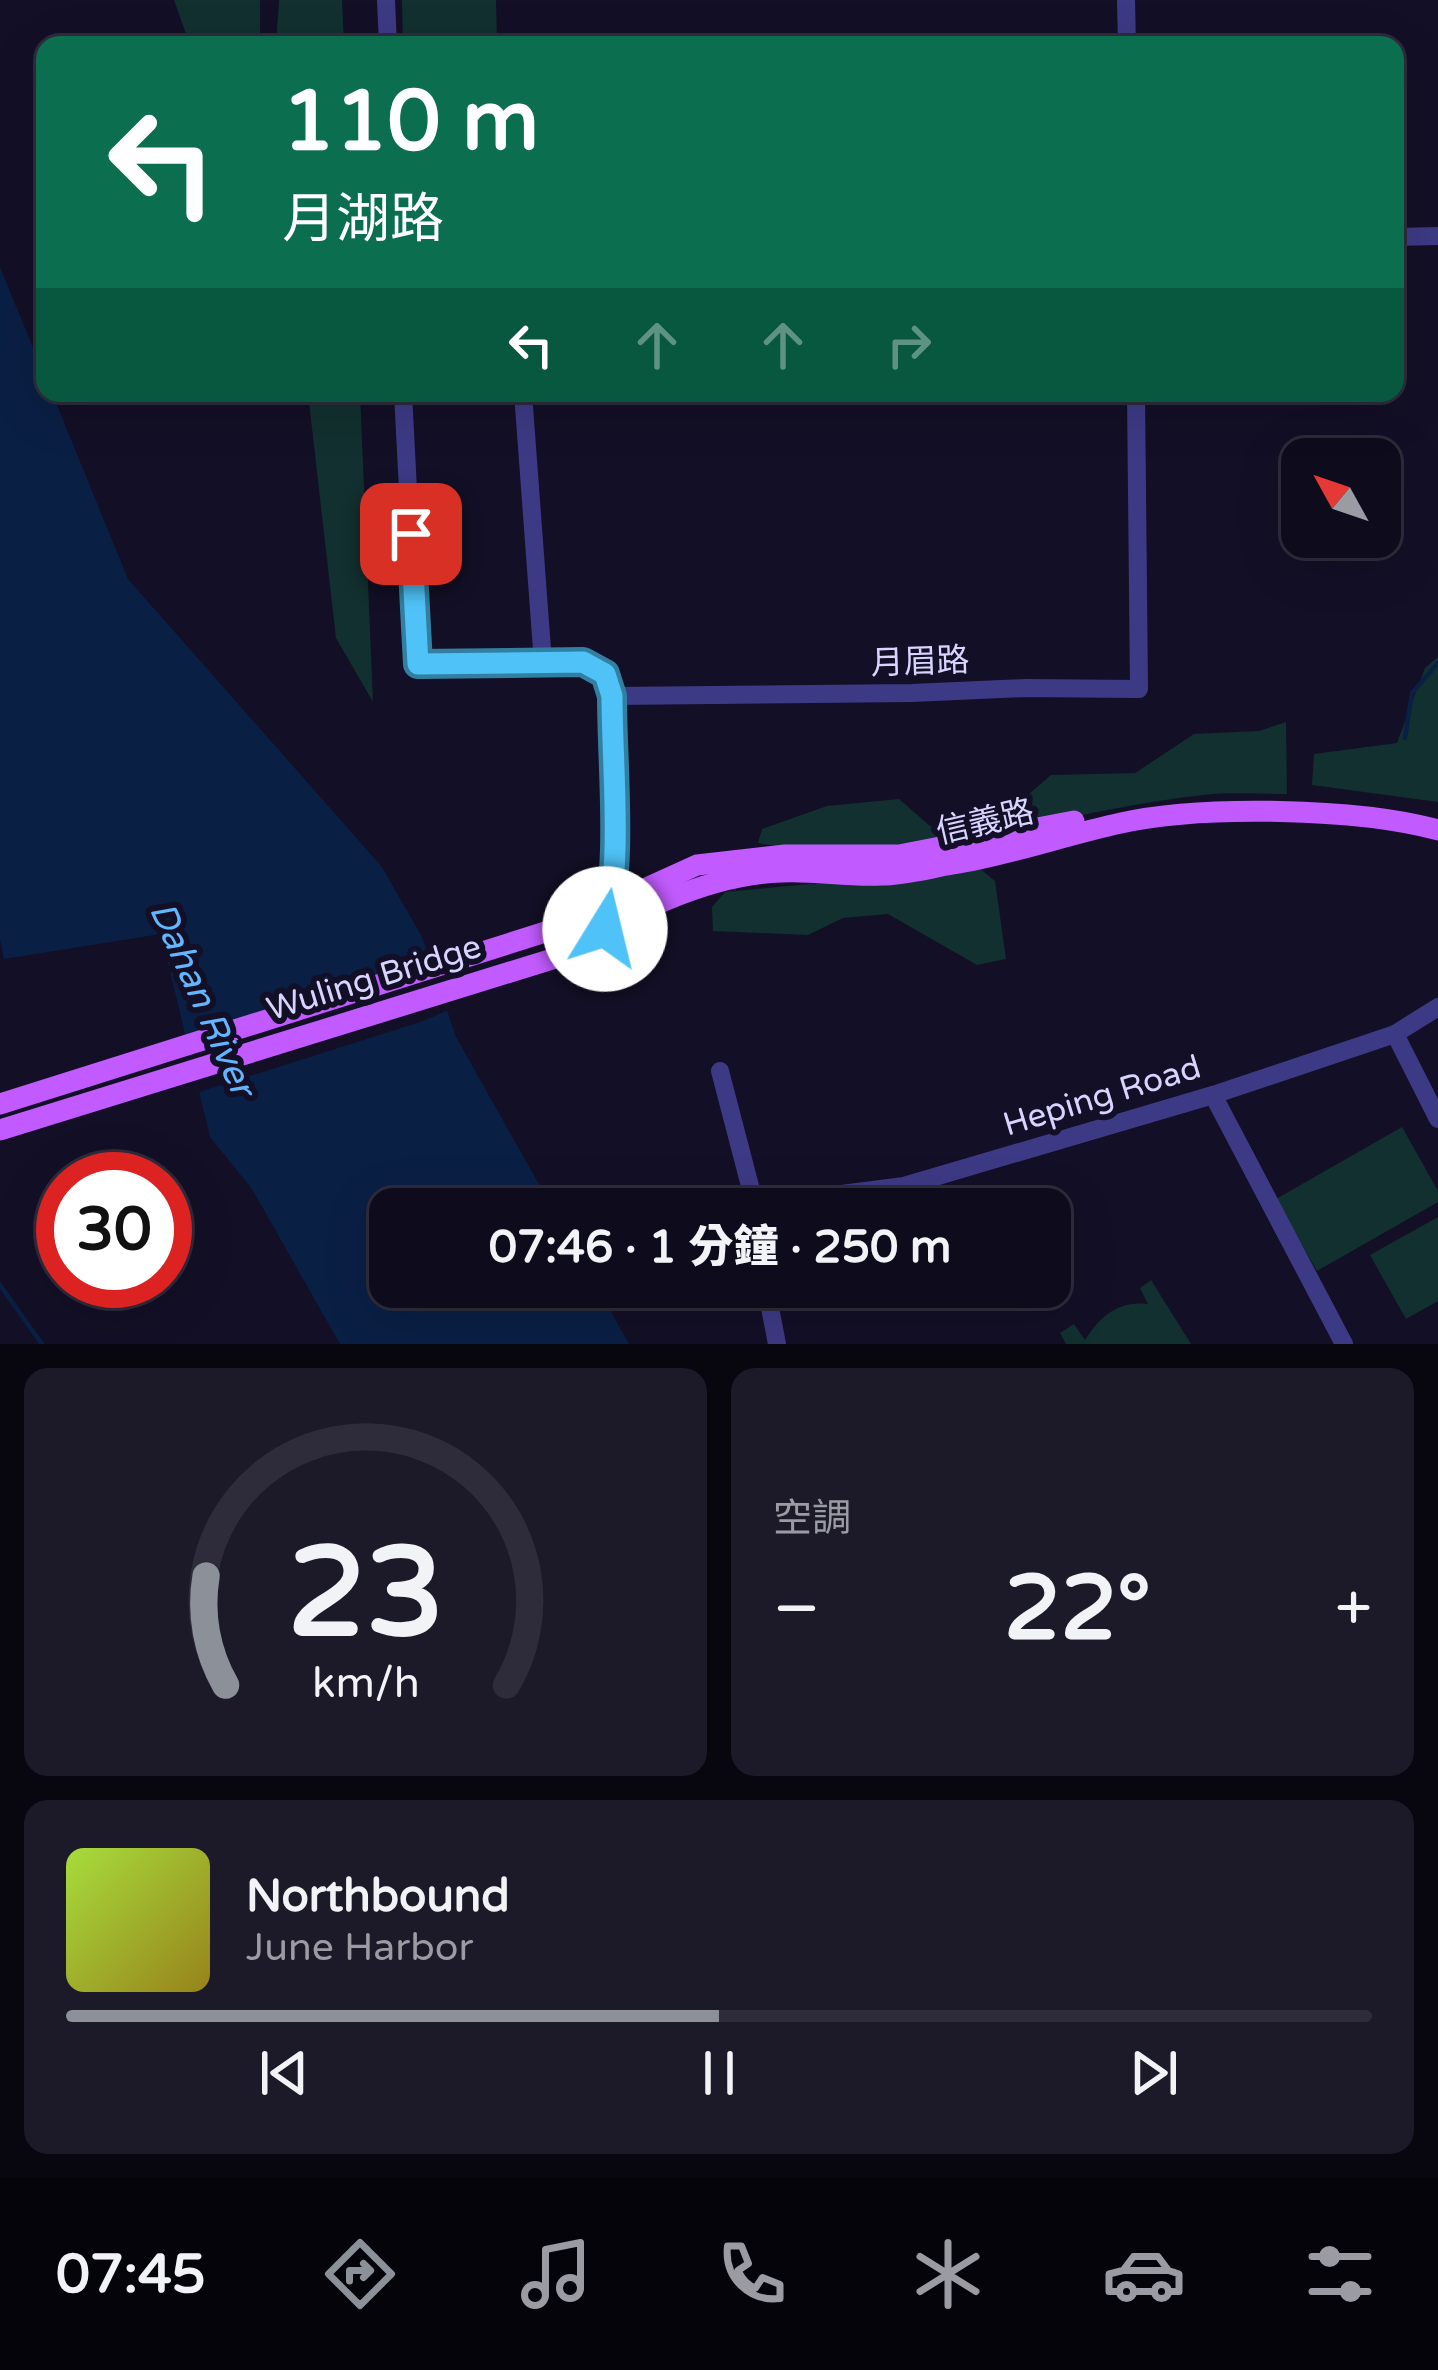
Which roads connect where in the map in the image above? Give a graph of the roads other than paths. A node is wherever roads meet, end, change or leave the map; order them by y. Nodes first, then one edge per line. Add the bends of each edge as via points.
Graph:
1 (386, 0) edge
2 (1126, 0) edge
3 (388, 36) edge
4 (1127, 36) edge
5 (1438, 236) edge
6 (1404, 237) edge
7 (404, 402) edge
8 (524, 402) edge
9 (1136, 402) edge
10 (543, 663) junction
11 (612, 696) junction
12 (1438, 817) edge
13 (1438, 830) edge
14 (613, 901) junction
15 (557, 928) joint
16 (605, 929) junction
17 (562, 956) joint
18 (1438, 1007) edge
19 (1395, 1034) junction
20 (720, 1071) dead end
21 (1214, 1095) junction
22 (0, 1104) edge
23 (1438, 1119) edge
24 (0, 1130) edge
25 (751, 1188) edge
26 (888, 1188) edge
27 (770, 1308) edge
28 (777, 1344) edge
29 (1344, 1344) edge

1 - 3 street
2 - 4 street
5 - 6 street
7 - 10 street via 418,664
8 - 10 street
9 - 11 street, 月眉路 via 1138,689
10 - 11 street via 583,662 605,674
11 - 14 street
12 - 14 main road, 信義路 via 1325,803 1198,801 899,855 718,862
13 - 16 main road, 信義路 via 1328,815 1191,812 883,875 740,877
14 - 15 main road, 信義路
14 - 16 street
15 - 22 main road, Wuling Bridge
16 - 17 main road, 信義路
17 - 24 main road, Wuling Bridge
18 - 19 street, Heping Road
19 - 21 street, Heping Road
19 - 23 street
20 - 25 street
21 - 26 street, Heping Road
21 - 29 street
27 - 28 street

